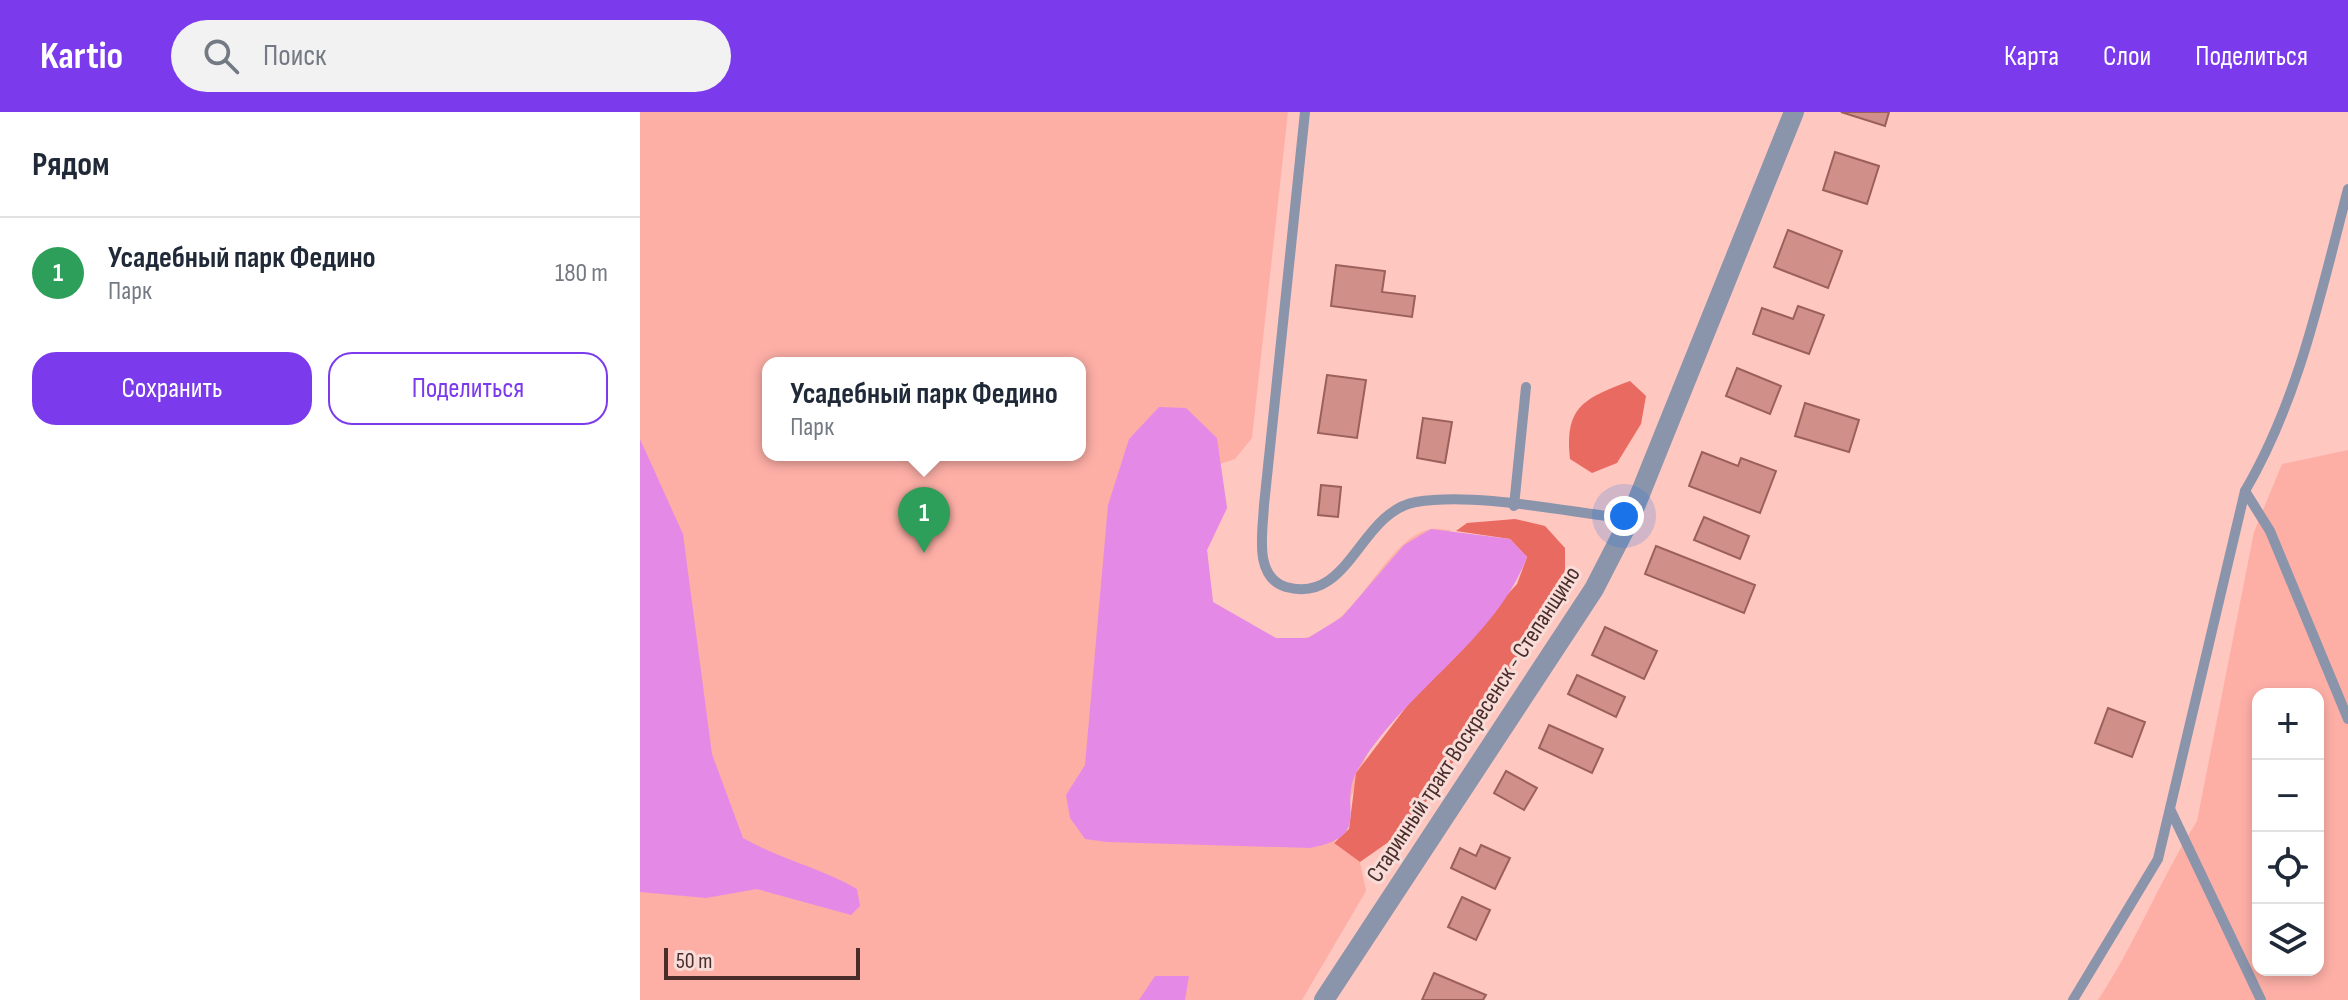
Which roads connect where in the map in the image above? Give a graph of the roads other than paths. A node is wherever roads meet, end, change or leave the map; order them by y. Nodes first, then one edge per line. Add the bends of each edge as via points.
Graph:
1 (1305, 112) edge
2 (1794, 112) edge
3 (2348, 189) edge
4 (1526, 387) dead end
5 (2245, 491) junction
6 (1514, 506) junction
7 (1630, 519) junction
8 (2348, 719) edge
9 (2170, 809) junction
10 (1324, 1000) edge
11 (2073, 1000) edge
12 (2261, 1000) edge

1 - 6 lane via 1264,505 1262,557 1272,578 1284,587 1310,590 1329,584 1377,526 1393,511 1415,502
2 - 7 street, Старинный тракт Воскресенск - Степанщино
3 - 5 lane via 2298,367 2270,448
4 - 6 lane
5 - 8 lane via 2270,531
5 - 9 lane
6 - 7 lane
7 - 10 street, Старинный тракт Воскресенск - Степанщино via 1594,589
9 - 11 lane via 2158,859
9 - 12 lane

